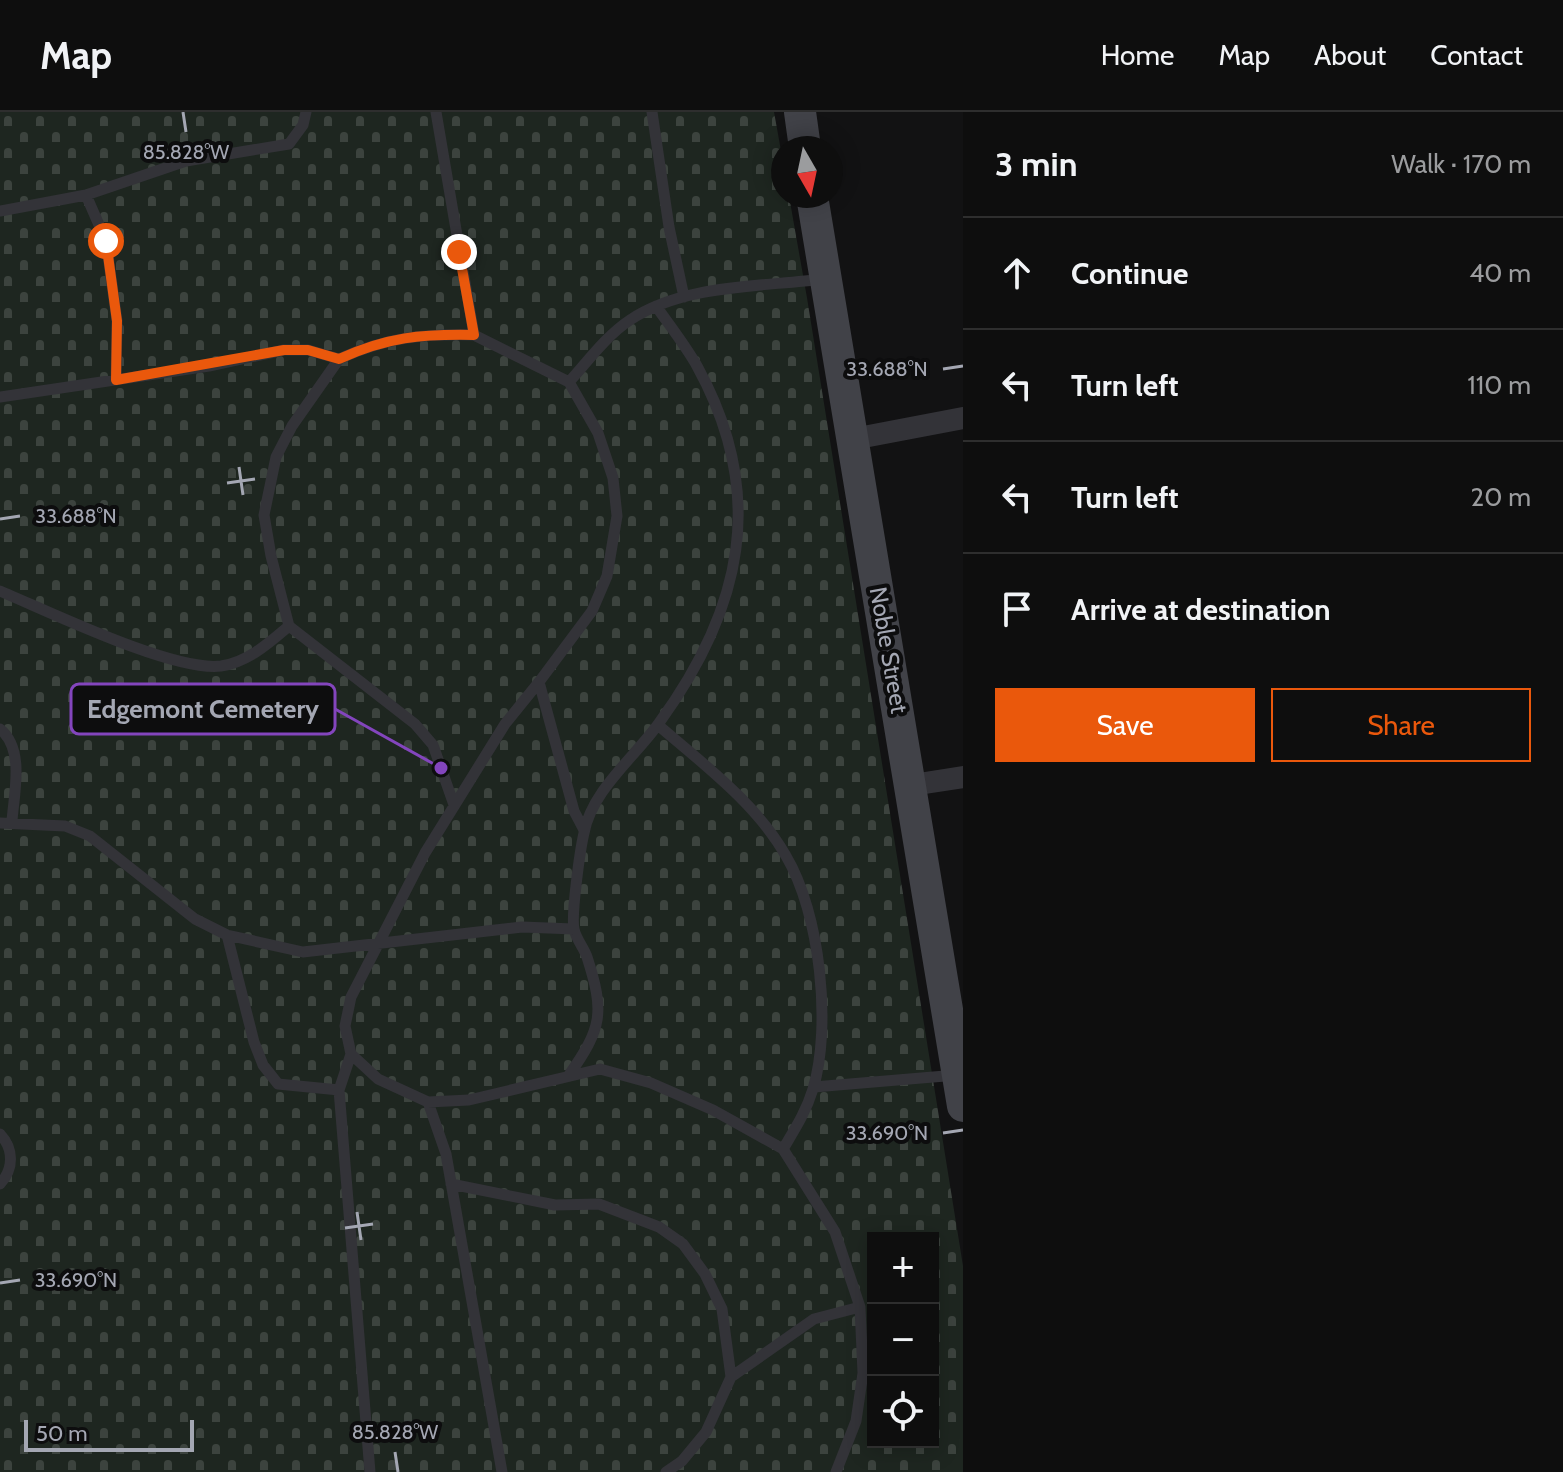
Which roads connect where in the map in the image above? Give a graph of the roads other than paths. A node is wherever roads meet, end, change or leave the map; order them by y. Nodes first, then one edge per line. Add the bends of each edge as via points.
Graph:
1 (306, 112) edge
2 (436, 112) edge
3 (652, 112) edge
4 (800, 112) edge
5 (803, 136) edge
6 (86, 195) junction
7 (814, 208) edge
8 (0, 211) edge
9 (824, 279) junction
10 (684, 297) junction
11 (656, 306) junction
12 (474, 335) junction
13 (339, 359) junction
14 (116, 380) junction
15 (569, 382) junction
16 (0, 397) edge
17 (963, 418) edge
18 (853, 439) junction
19 (0, 591) edge
20 (289, 626) junction
21 (539, 682) junction
22 (658, 725) junction
23 (0, 729) edge
24 (963, 777) edge
25 (912, 785) junction
26 (454, 805) junction
27 (6, 822) edge
28 (584, 830) junction
29 (574, 929) junction
30 (227, 935) junction
31 (379, 942) junction
32 (351, 1054) junction
33 (569, 1075) junction
34 (814, 1087) junction
35 (339, 1090) junction
36 (960, 1090) edge
37 (428, 1102) junction
38 (0, 1134) edge
39 (783, 1149) junction
40 (0, 1184) edge
41 (451, 1184) junction
42 (860, 1307) junction
43 (731, 1377) junction
44 (370, 1472) edge
45 (502, 1472) edge
46 (666, 1472) edge
47 (836, 1472) edge

1 - 6 lane via 289,144 186,161
2 - 12 lane
3 - 10 lane
4 - 5 main road
6 - 8 lane
6 - 14 lane via 106,241 117,321
7 - 9 main road, Noble Street
9 - 10 lane
9 - 18 main road, Noble Street
10 - 11 lane
11 - 15 lane via 628,320
11 - 22 lane via 697,367 722,425 734,463 738,513 731,588 690,677
12 - 13 lane via 420,334 373,343
12 - 15 lane
13 - 14 lane via 284,350
13 - 20 lane via 276,457 264,515
14 - 16 lane
15 - 21 lane via 598,433 613,478 617,516 607,576 592,611
17 - 18 street
18 - 25 main road, Noble Street
19 - 20 lane via 139,649 220,666 260,651
20 - 26 lane via 415,724 433,745
21 - 26 lane via 505,724
21 - 28 lane via 574,811
22 - 28 lane via 601,795
22 - 34 lane via 763,823 787,857 816,939 819,1064
23 - 27 lane via 8,735 16,761
24 - 25 street
25 - 36 main road, Noble Street
26 - 31 lane
27 - 30 lane via 65,826 90,836 172,903
28 - 29 lane
29 - 31 lane via 522,927
29 - 33 lane via 596,990 599,1018 594,1039
30 - 31 lane via 303,952
30 - 35 lane via 263,1065 278,1084
31 - 32 lane via 351,997 345,1026
32 - 35 lane
32 - 37 lane via 378,1079
33 - 37 lane via 469,1100
33 - 39 lane via 600,1069 651,1083
34 - 36 lane
34 - 39 lane
35 - 44 lane
37 - 41 lane
38 - 40 lane via 11,1161
39 - 42 lane via 835,1232
41 - 43 lane via 555,1205 599,1204 659,1227 683,1244 722,1309
41 - 45 lane
42 - 43 lane via 814,1319
42 - 47 lane via 863,1373 856,1421
43 - 46 lane via 706,1432

